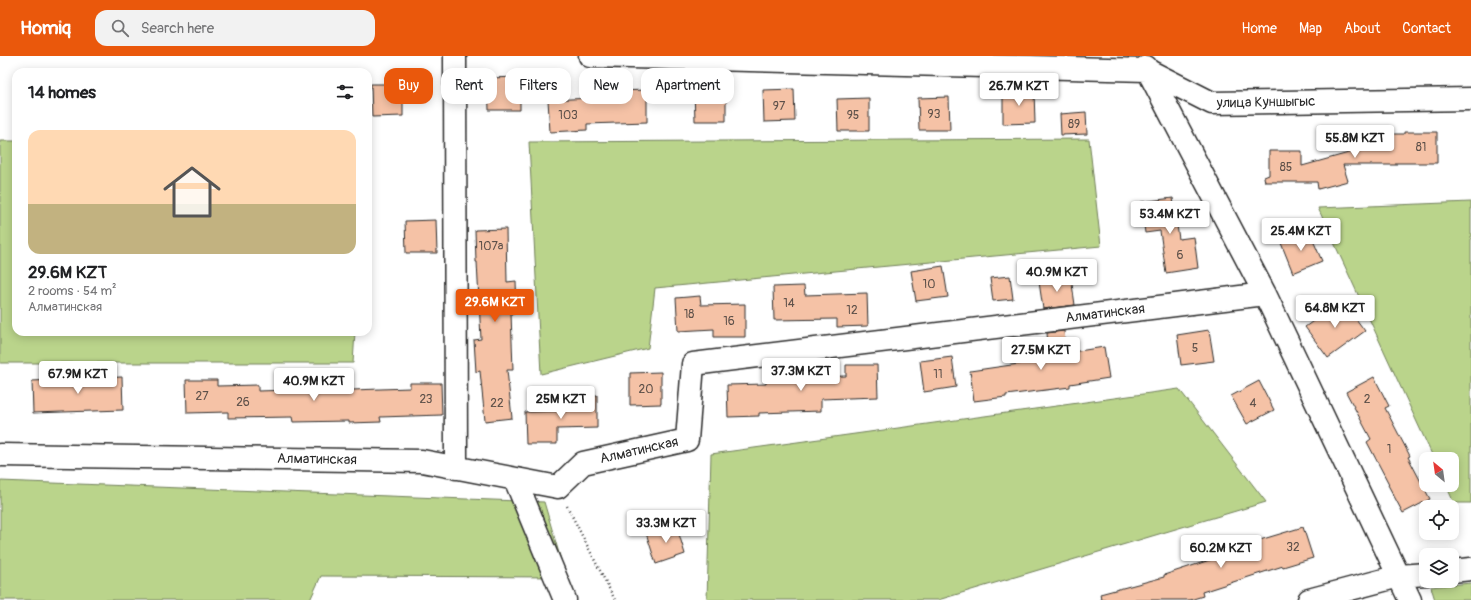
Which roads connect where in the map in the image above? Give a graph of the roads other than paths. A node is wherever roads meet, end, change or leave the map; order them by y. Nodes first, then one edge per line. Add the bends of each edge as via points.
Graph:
1 (456, 56) edge
2 (590, 56) edge
3 (1144, 63) edge
4 (1471, 99) edge
5 (1265, 294) junction
6 (0, 455) edge
7 (456, 468) junction
8 (516, 479) junction
9 (1471, 569) edge
10 (1459, 570) edge
11 (1419, 575) edge
12 (1399, 576) junction
13 (565, 600) edge
14 (1309, 600) edge
15 (1410, 600) edge

1 - 7 street
2 - 3 street, улица Куншыгыс
3 - 4 street, улица Куншыгыс via 1212,103
3 - 5 street
5 - 8 street, Алматинская via 693,364 686,440 583,463 558,487
5 - 12 street
6 - 7 street, Алматинская via 422,461
7 - 8 street, Алматинская
8 - 13 street
9 - 10 street
11 - 12 street
12 - 14 street
12 - 15 street

